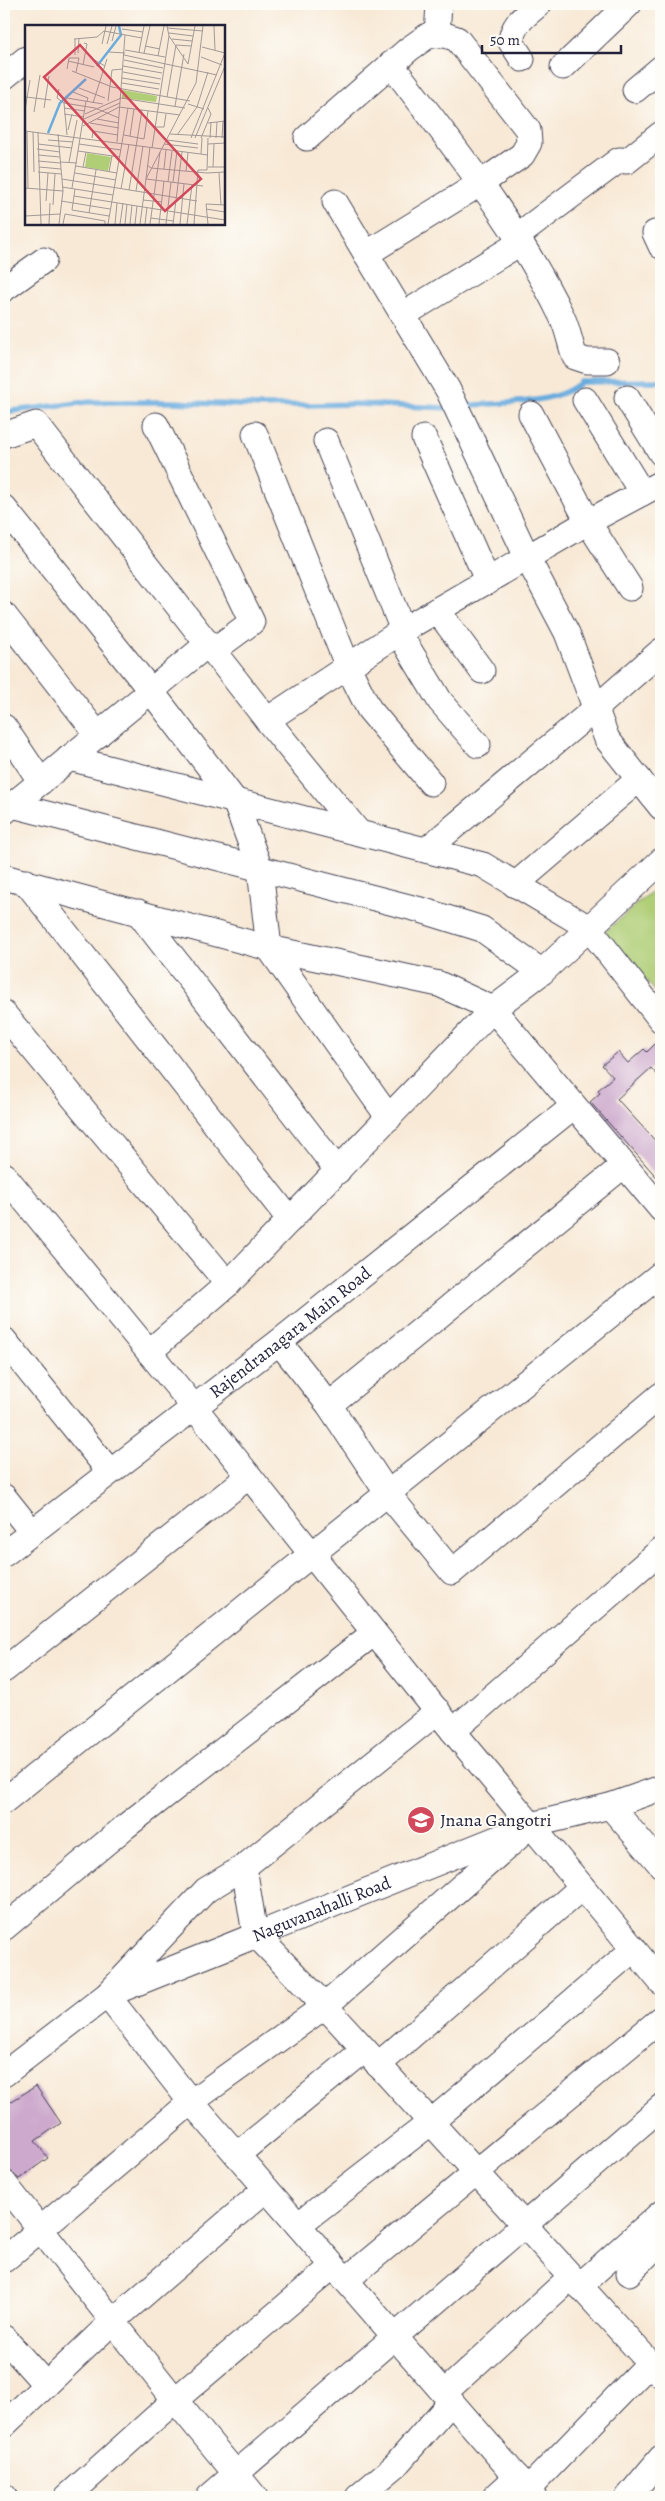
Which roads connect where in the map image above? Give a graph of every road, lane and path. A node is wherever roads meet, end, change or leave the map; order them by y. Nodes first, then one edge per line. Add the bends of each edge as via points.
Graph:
1 (439, 4) edge
2 (538, 4) edge
3 (629, 4) edge
4 (437, 35) junction
5 (522, 58) dead end
6 (25, 60) edge
7 (391, 64) junction
8 (563, 67) dead end
9 (661, 68) edge
10 (4, 77) edge
11 (635, 90) dead end
12 (661, 134) edge
13 (307, 138) dead end
14 (482, 183) junction
15 (335, 202) dead end
16 (518, 240) junction
17 (366, 254) junction
18 (44, 260) dead end
19 (4, 289) edge
20 (403, 315) junction
21 (607, 361) dead end
22 (627, 398) dead end
23 (585, 400) dead end
24 (531, 414) dead end
25 (156, 425) dead end
26 (255, 434) dead end
27 (4, 435) edge
28 (424, 438) dead end
29 (326, 441) dead end
30 (661, 452) edge
31 (652, 488) edge
32 (4, 508) edge
33 (588, 522) junction
34 (528, 559) junction
35 (488, 582) junction
36 (630, 588) dead end
37 (437, 610) junction
38 (4, 615) edge
39 (401, 631) junction
40 (212, 647) junction
41 (661, 651) edge
42 (348, 667) junction
43 (482, 671) dead end
44 (151, 691) junction
45 (595, 709) junction
46 (267, 720) junction
47 (4, 727) edge
48 (98, 734) junction
49 (478, 745) dead end
50 (69, 758) junction
51 (639, 779) junction
52 (41, 782) junction
53 (431, 782) dead end
54 (235, 801) junction
55 (661, 807) edge
56 (8, 809) edge
57 (359, 833) junction
58 (426, 850) junction
59 (661, 861) edge
60 (260, 869) junction
61 (15, 879) edge
62 (516, 885) junction
63 (138, 912) junction
64 (589, 928) junction
65 (269, 948) junction
66 (542, 972) junction
67 (492, 1009) junction
68 (4, 1014) edge
69 (661, 1020) edge
70 (574, 1106) junction
71 (389, 1118) junction
72 (624, 1165) junction
73 (338, 1171) junction
74 (4, 1176) edge
75 (661, 1209) edge
76 (290, 1220) junction
77 (661, 1274) edge
78 (228, 1284) junction
79 (4, 1340) edge
80 (279, 1342) junction
81 (149, 1352) junction
82 (661, 1395) edge
83 (329, 1405) junction
84 (194, 1407) junction
85 (110, 1472) junction
86 (249, 1476) junction
87 (388, 1494) junction
88 (4, 1498) edge
89 (32, 1532) junction
90 (661, 1550) edge
91 (4, 1554) edge
92 (311, 1554) junction
93 (374, 1633) junction
94 (4, 1670) edge
95 (438, 1712) junction
96 (453, 1731) junction
97 (661, 1788) edge
98 (4, 1801) edge
99 (610, 1806) junction
100 (531, 1825) junction
101 (661, 1865) edge
102 (244, 1867) junction
103 (582, 1887) junction
104 (4, 1928) edge
105 (255, 1934) junction
106 (634, 1949) junction
107 (661, 1982) edge
108 (108, 1995) junction
109 (324, 2006) junction
110 (661, 2019) edge
111 (371, 2058) junction
112 (4, 2074) edge
113 (191, 2102) junction
114 (661, 2106) edge
115 (430, 2122) junction
116 (237, 2155) junction
117 (475, 2172) junction
118 (4, 2183) edge
119 (266, 2189) junction
120 (661, 2212) edge
121 (298, 2225) junction
122 (524, 2225) junction
123 (41, 2229) junction
124 (661, 2241) edge
125 (4, 2260) edge
126 (340, 2273) junction
127 (629, 2273) dead end
128 (575, 2281) junction
129 (113, 2321) junction
130 (395, 2335) junction
131 (4, 2338) edge
132 (656, 2369) edge
133 (46, 2385) junction
134 (447, 2397) junction
135 (175, 2400) junction
136 (4, 2425) edge
137 (661, 2458) edge
138 (236, 2474) junction
139 (526, 2488) edge
140 (68, 2497) edge
141 (208, 2497) edge
142 (255, 2497) edge
143 (358, 2497) edge
144 (495, 2497) edge
145 (628, 2497) edge

1 - 4 street
2 - 5 street via 516,24 511,34 510,42
3 - 8 street
4 - 7 street via 429,35
4 - 14 street via 458,39 528,130 528,143 522,155
6 - 10 street
7 - 13 street
7 - 14 street
9 - 11 street
12 - 16 street via 627,161 619,160
14 - 16 street
14 - 17 street
15 - 17 street
16 - 20 street
16 - 21 street via 563,318 574,357
17 - 20 street
18 - 19 street
20 - 34 street via 448,390
22 - 30 street
23 - 31 street
24 - 33 street
25 - 40 street via 252,622
26 - 42 street
27 - 40 street via 36,424
28 - 35 street
29 - 39 street
31 - 33 street
32 - 44 street
33 - 34 street
33 - 36 street
34 - 35 street
34 - 45 street via 567,633
35 - 37 street
37 - 39 street
37 - 43 street
38 - 48 street
39 - 42 street
39 - 49 street via 440,701
40 - 44 street
40 - 46 street
41 - 45 street
42 - 46 street
42 - 53 street via 369,709
44 - 48 street
44 - 54 street
45 - 51 street via 608,739
45 - 58 street
46 - 57 street
47 - 52 street
48 - 50 street
50 - 52 street
50 - 54 street
51 - 55 street
51 - 62 street
52 - 56 street
54 - 57 street
54 - 60 street
56 - 60 street
57 - 58 street
58 - 62 street via 483,865
59 - 64 street
60 - 65 street
60 - 66 street via 482,929
61 - 63 street
61 - 76 street
62 - 64 street
63 - 65 street
63 - 73 street
64 - 66 street
64 - 69 street
65 - 67 street via 439,984
65 - 71 street
66 - 67 street
67 - 70 street
67 - 71 street
68 - 78 street
70 - 72 street
70 - 80 street, Rajendranagara Main Road
71 - 73 street
72 - 75 street
72 - 83 street
73 - 76 street
74 - 81 street
76 - 78 street
77 - 87 street
78 - 81 street
79 - 85 street
80 - 83 street
80 - 84 street, Rajendranagara Main Road
81 - 84 street
82 - 87 street via 452,1572
83 - 87 street
84 - 85 street, Rajendranagara Main Road
84 - 86 street
85 - 89 street, Rajendranagara Main Road
86 - 92 street
86 - 94 street
87 - 92 street
88 - 89 street
89 - 91 street, Rajendranagara Main Road
90 - 96 street
92 - 93 street
92 - 98 street
93 - 95 street
93 - 104 street via 126,1826
95 - 96 street
95 - 102 street
96 - 100 street
97 - 99 street, Naguvanahalli Road
99 - 100 street, Naguvanahalli Road
99 - 101 street
100 - 103 street
100 - 105 street, Naguvanahalli Road
100 - 109 street
102 - 105 street
102 - 108 street via 206,1890
103 - 106 street
103 - 111 street
105 - 108 street, Naguvanahalli Road
105 - 109 street
106 - 107 street
106 - 115 street
108 - 112 street, Naguvanahalli Road
108 - 113 street
109 - 111 street
109 - 113 street
110 - 117 street
111 - 115 street
111 - 116 street
113 - 116 street
113 - 123 street
114 - 122 street
115 - 117 street
115 - 121 street
116 - 119 street
117 - 122 street
117 - 126 street
118 - 123 street
119 - 121 street
119 - 129 street
120 - 128 street
121 - 126 street
122 - 128 street
122 - 130 street
123 - 125 street
123 - 129 street
124 - 127 street
126 - 130 street
126 - 135 street
128 - 132 street
128 - 134 street
129 - 133 street
129 - 135 street
130 - 134 street
130 - 138 street
131 - 133 street
132 - 139 street
133 - 136 street
134 - 139 street
134 - 143 street via 395,2466
135 - 138 street
135 - 140 street
137 - 145 street
138 - 141 street
138 - 142 street
139 - 144 street

